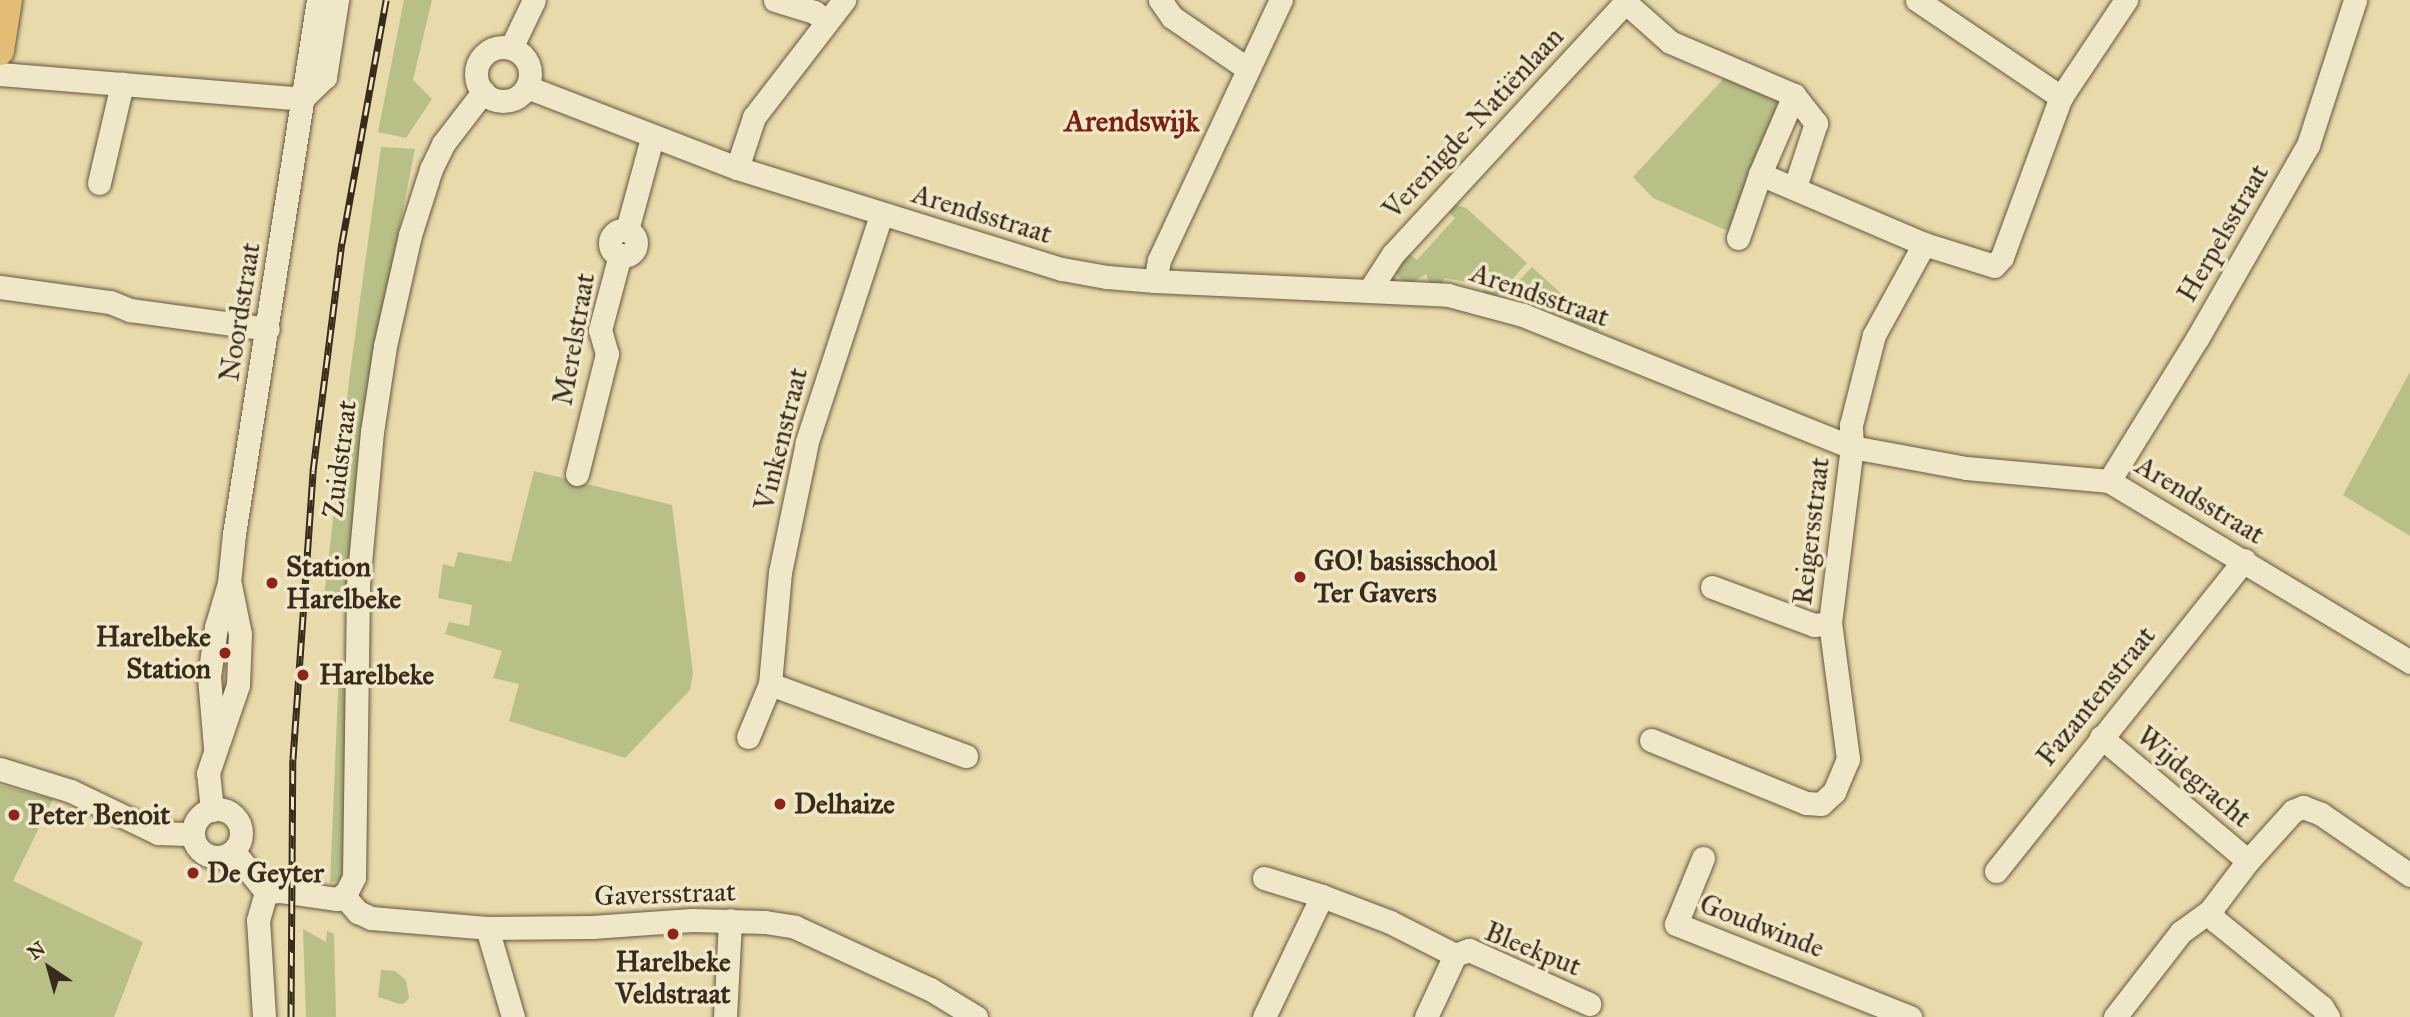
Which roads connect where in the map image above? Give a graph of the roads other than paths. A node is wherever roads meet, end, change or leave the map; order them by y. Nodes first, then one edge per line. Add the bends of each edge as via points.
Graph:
1 (8, 0) edge
2 (318, 0) edge
3 (337, 0) edge
4 (534, 0) edge
5 (775, 0) edge
6 (844, 0) edge
7 (1160, 0) edge
8 (1281, 0) edge
9 (1917, 0) edge
10 (2126, 0) edge
11 (2356, 0) edge
12 (1626, 1) edge
13 (827, 21) junction
14 (511, 48) junction
15 (0, 51) edge
16 (1248, 69) junction
17 (0, 74) edge
18 (122, 84) junction
19 (527, 87) junction
20 (484, 92) junction
21 (1794, 95) junction
22 (2061, 97) junction
23 (302, 99) junction
24 (652, 138) junction
25 (737, 168) junction
26 (1760, 174) junction
27 (99, 183) dead end
28 (1795, 187) junction
29 (881, 215) junction
30 (1738, 238) dead end
31 (1924, 244) junction
32 (1155, 281) junction
33 (0, 287) edge
34 (1369, 291) junction
35 (268, 328) junction
36 (1852, 447) junction
37 (577, 474) dead end
38 (2109, 481) junction
39 (2244, 560) junction
40 (1712, 587) dead end
41 (1830, 623) junction
42 (2410, 662) edge
43 (770, 684) junction
44 (748, 737) dead end
45 (2101, 737) junction
46 (1651, 740) dead end
47 (966, 756) dead end
48 (0, 769) edge
49 (212, 810) junction
50 (193, 834) junction
51 (234, 852) junction
52 (1703, 858) dead end
53 (2248, 861) junction
54 (1996, 871) dead end
55 (2410, 875) edge
56 (1264, 878) dead end
57 (266, 892) junction
58 (343, 895) junction
59 (1322, 896) junction
60 (2210, 911) junction
61 (730, 920) junction
62 (487, 928) junction
63 (1455, 956) junction
64 (1589, 1004) dead end
65 (1898, 1015) edge
66 (264, 1017) edge
67 (513, 1017) edge
68 (725, 1017) edge
69 (976, 1017) edge
70 (1264, 1017) edge
71 (1426, 1017) edge
72 (2115, 1017) edge
73 (2328, 1017) edge

1 - 15 main road
2 - 23 street, Noordstraat
3 - 23 street via 325,78
4 - 14 street
5 - 13 street
6 - 13 street
7 - 16 street via 1172,17
8 - 16 street
9 - 22 street
10 - 22 street
11 - 38 street, Herpelsstraat via 2308,145
12 - 21 street via 1670,42
12 - 34 street, Verenigde-Natiënlaan via 1393,254
13 - 25 street via 754,117
14 - 19 street via 527,62
14 - 20 street via 497,48 482,58 477,72
16 - 32 street via 1159,260
17 - 18 street
18 - 23 street
18 - 27 street
19 - 20 street via 506,100
19 - 24 street, Arendsstraat
20 - 58 street, Zuidstraat via 443,144 431,169 384,346 358,585 354,877
21 - 26 street
21 - 28 street via 1816,123
22 - 31 street via 2002,257 1994,266
23 - 35 street, Noordstraat
24 - 25 street, Arendsstraat
24 - 37 street, Merelstraat via 627,230 636,244 631,253 620,255 600,330 607,354
25 - 29 street, Arendsstraat
26 - 28 street
26 - 30 street
28 - 31 street
29 - 32 street, Arendsstraat via 1062,269
29 - 43 street, Vinkenstraat via 807,442 780,572
31 - 36 street, Reigersstraat via 1874,335 1851,425
32 - 34 street, Arendsstraat
33 - 35 street
34 - 36 street, Arendsstraat via 1448,295 1493,304
35 - 49 street, Noordstraat via 233,534 229,583 240,634 238,685 215,747 208,783
36 - 38 street, Arendsstraat via 1966,468
36 - 41 street, Reigersstraat
38 - 39 street, Arendsstraat
39 - 42 street, Arendsstraat
39 - 45 street, Fazantenstraat
40 - 41 street, Reigersstraat via 1814,625
41 - 46 street, Reigersstraat via 1848,759 1833,792 1821,804 1806,803
43 - 44 street, Vinkenstraat
43 - 47 street
45 - 53 street, Wijdegracht
45 - 54 street, Fazantenstraat
48 - 50 street via 71,791 158,833
49 - 50 street via 197,820
49 - 51 street via 230,813 240,824 241,837
50 - 51 street via 197,847 208,856
51 - 57 street
52 - 65 street, Goudwinde via 1676,924
53 - 55 street, Wijdegracht via 2293,811 2303,807 2321,814
53 - 60 street, Wijdegracht
56 - 59 street, Bleekput
57 - 58 street via 328,900
57 - 66 street via 258,920
58 - 62 street, Gaversstraat via 358,912 371,918
59 - 63 street, Bleekput via 1390,922
59 - 70 street
60 - 72 street, Wijdegracht via 2181,932
60 - 73 street
61 - 62 street, Gaversstraat
61 - 68 street
61 - 69 street, Gaversstraat via 795,927 930,989
62 - 67 street
63 - 64 street, Bleekput via 1469,950
63 - 71 street, Bleekput

